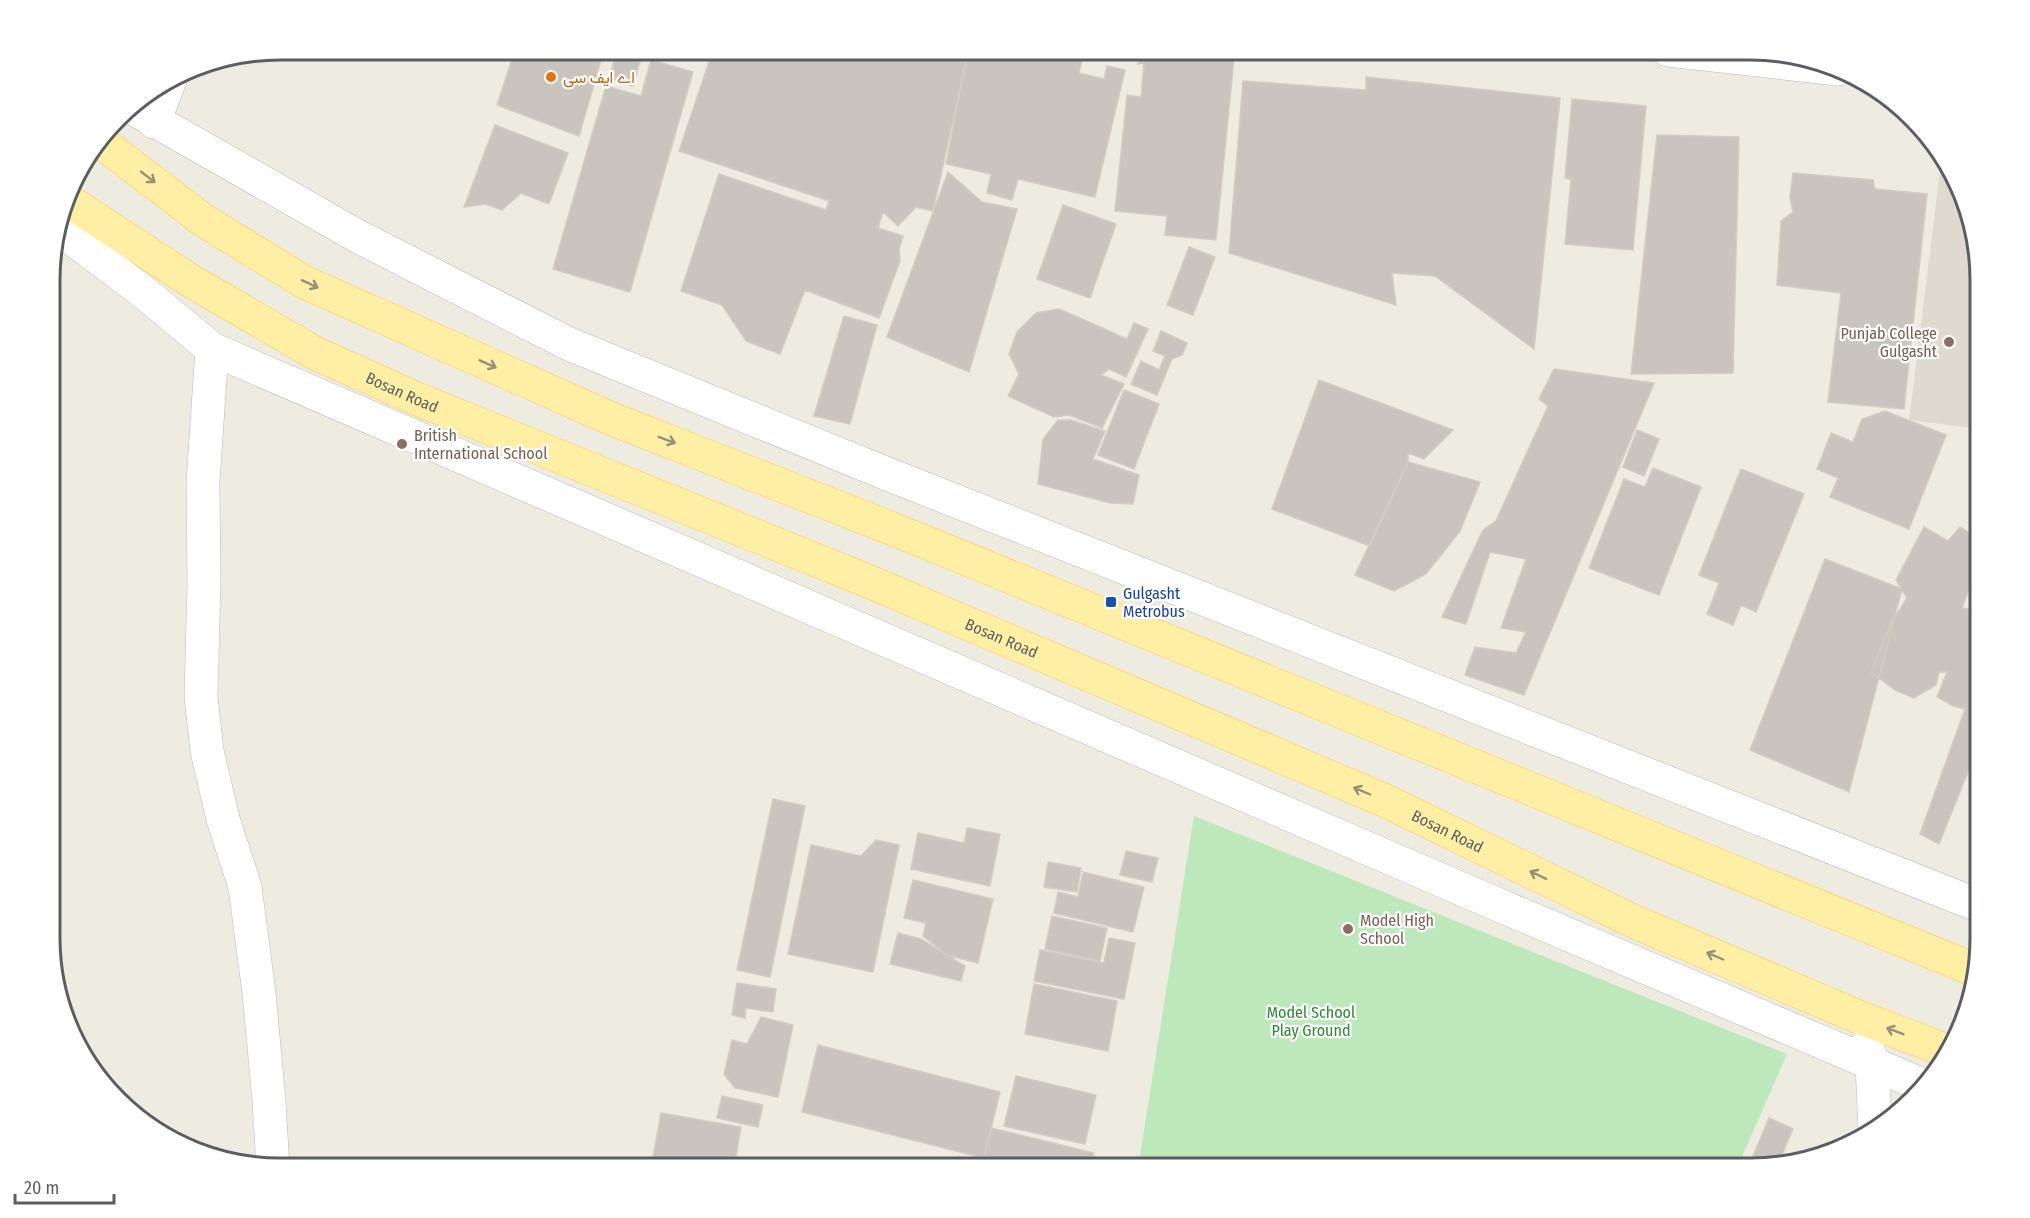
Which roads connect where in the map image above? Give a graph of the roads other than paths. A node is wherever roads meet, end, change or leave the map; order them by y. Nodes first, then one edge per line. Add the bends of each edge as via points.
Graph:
1 (1757, 60) edge
2 (1792, 64) edge
3 (154, 100) edge
4 (142, 114) edge
5 (105, 146) edge
6 (74, 204) edge
7 (65, 233) edge
8 (212, 349) junction
9 (1970, 902) edge
10 (1968, 967) edge
11 (1861, 1018) junction
12 (1941, 1048) edge
13 (1872, 1064) junction
14 (1916, 1082) edge
15 (1875, 1119) edge
16 (272, 1158) edge

1 - 2 street
3 - 4 street
4 - 9 street via 358,237 569,344
5 -> 10 main road via 203,220 304,282 601,414
11 -> 6 main road, Bosan Road via 1635,922 1386,801 868,581 417,399 304,347 190,282
7 - 8 street
8 - 13 street
8 - 16 street via 203,482 201,698 207,751 245,887 259,993
12 -> 11 main road, Bosan Road
11 - 13 street
13 - 14 street
13 - 15 street

